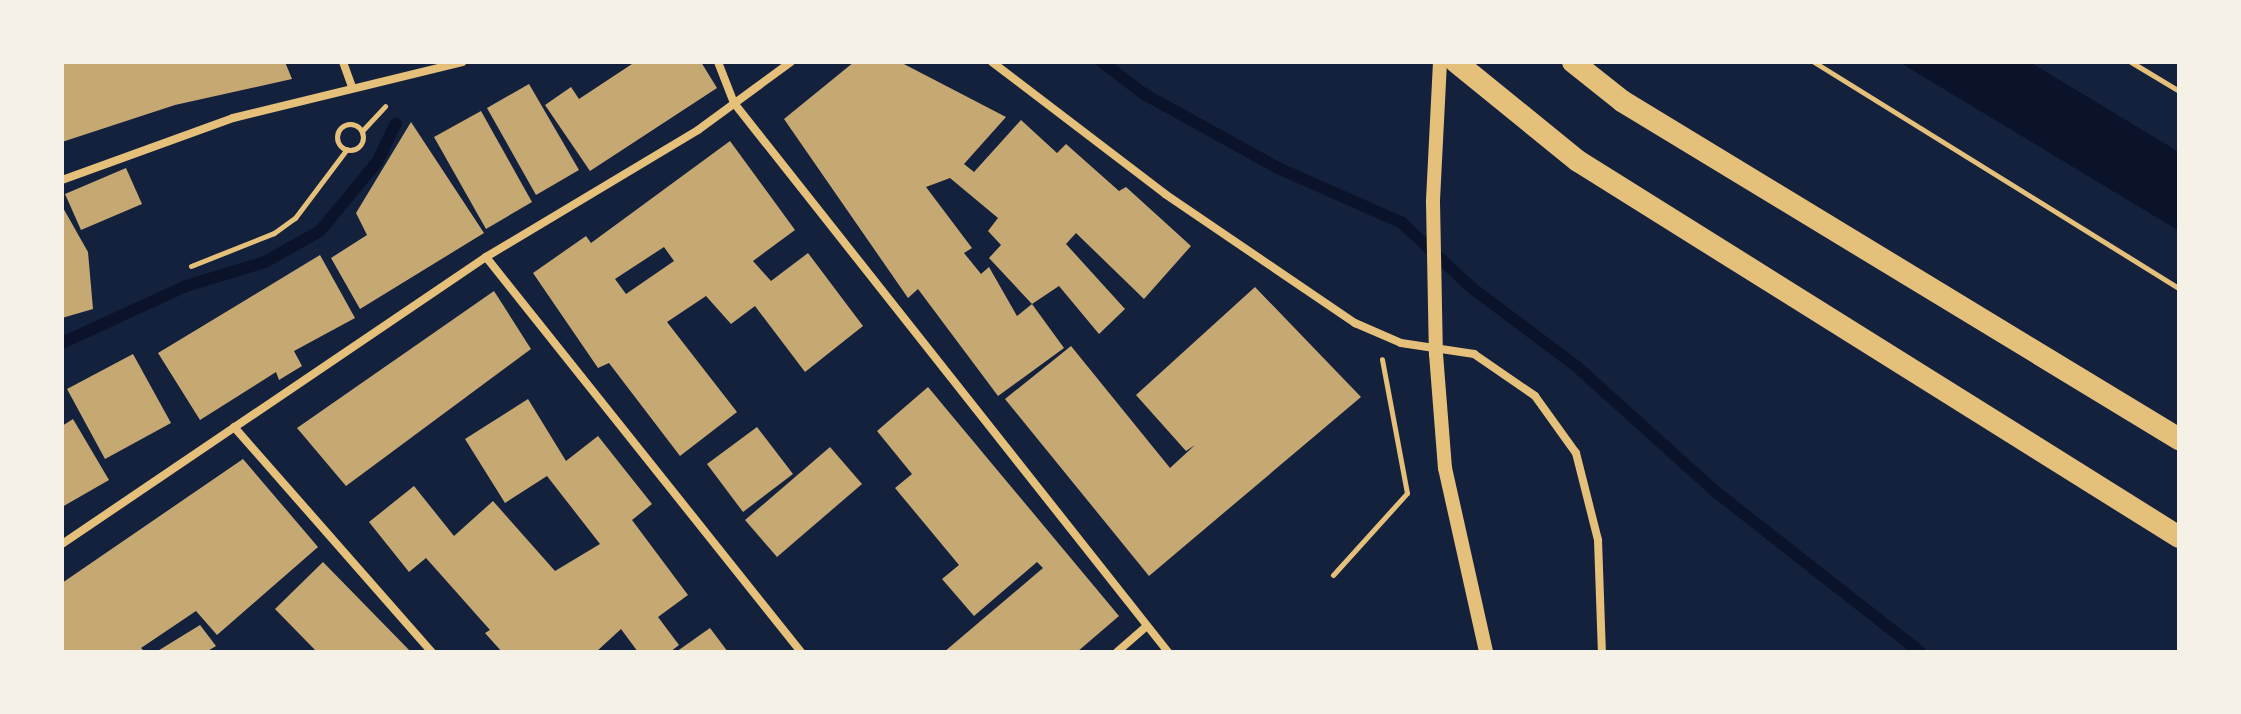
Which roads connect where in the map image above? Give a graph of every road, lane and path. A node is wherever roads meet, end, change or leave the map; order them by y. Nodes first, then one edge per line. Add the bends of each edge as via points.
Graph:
1 (343, 62) edge
2 (462, 62) edge
3 (718, 62) edge
4 (791, 62) edge
5 (992, 62) edge
6 (1440, 62) edge
7 (1456, 62) edge
8 (1573, 62) edge
9 (1814, 62) edge
10 (2131, 62) edge
11 (352, 87) junction
12 (2179, 91) edge
13 (734, 103) junction
14 (347, 149) junction
15 (62, 180) edge
16 (486, 257) junction
17 (191, 266) dead end
18 (2179, 288) edge
19 (1387, 338) junction
20 (234, 427) junction
21 (2179, 439) edge
22 (2179, 537) edge
23 (62, 544) edge
24 (1333, 575) dead end
25 (1146, 627) junction
26 (432, 652) edge
27 (801, 652) edge
28 (1117, 652) edge
29 (1168, 652) edge
30 (1486, 652) edge
31 (1602, 652) edge

1 - 11 street
2 - 11 street
3 - 13 street
4 - 13 street
5 - 19 street via 1165,194 1355,323
6 - 30 street via 1433,202 1445,468
7 - 22 highway via 1578,161
8 - 21 highway via 1622,101
9 - 18 path
10 - 12 path
11 - 15 street via 233,118
13 - 16 street
13 - 25 street
14 - 14 path via 362,140 362,132 352,124 338,132 338,141
14 - 17 path via 285,225
16 - 20 street
16 - 27 street
19 - 24 path via 1381,353 1407,493
19 - 31 street via 1474,354 1491,363 1535,396 1576,453 1598,540
20 - 23 street
20 - 26 street
25 - 28 street
25 - 29 street

